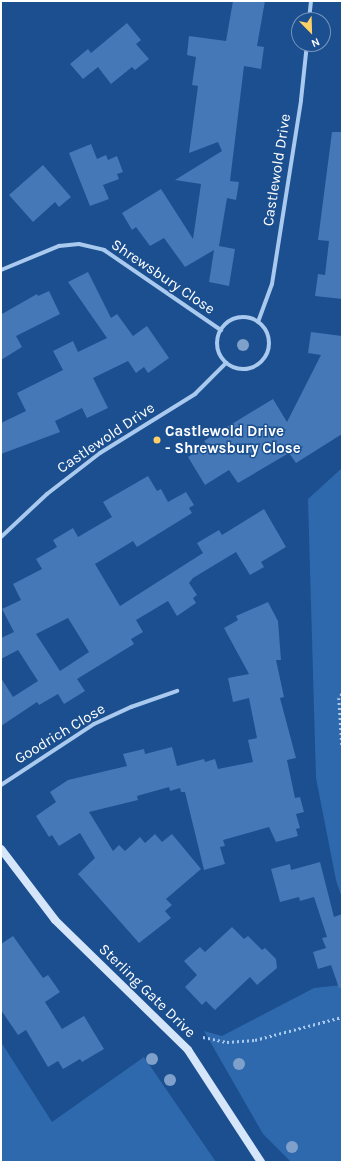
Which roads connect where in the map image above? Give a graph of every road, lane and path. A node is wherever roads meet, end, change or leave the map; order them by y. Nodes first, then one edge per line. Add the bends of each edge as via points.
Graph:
1 (312, 1) edge
2 (310, 12) edge
3 (306, 52) edge
4 (1, 270) edge
5 (258, 322) junction
6 (221, 330) junction
7 (226, 363) junction
8 (1, 537) edge
9 (177, 690) dead end
10 (342, 694) edge
11 (342, 746) edge
12 (1, 784) edge
13 (1, 849) edge
14 (342, 1016) edge
15 (203, 1038) dead end
16 (261, 1162) edge

1 - 2 street
3 - 5 street, Castlewold Drive via 272,284
4 - 6 street, Shrewsbury Close via 59,246 80,244 104,250
5 - 6 street via 251,318 233,319
5 - 7 street via 268,335 269,344 264,359 250,368 241,369
6 - 7 street via 217,347
7 - 8 street, Castlewold Drive via 195,394 100,453 47,494
9 - 12 street, Goodrich Close via 94,724
10 - 11 path via 339,704
13 - 16 street, Sterling Gate Drive via 55,920 188,1050
14 - 15 path via 255,1040 227,1042

